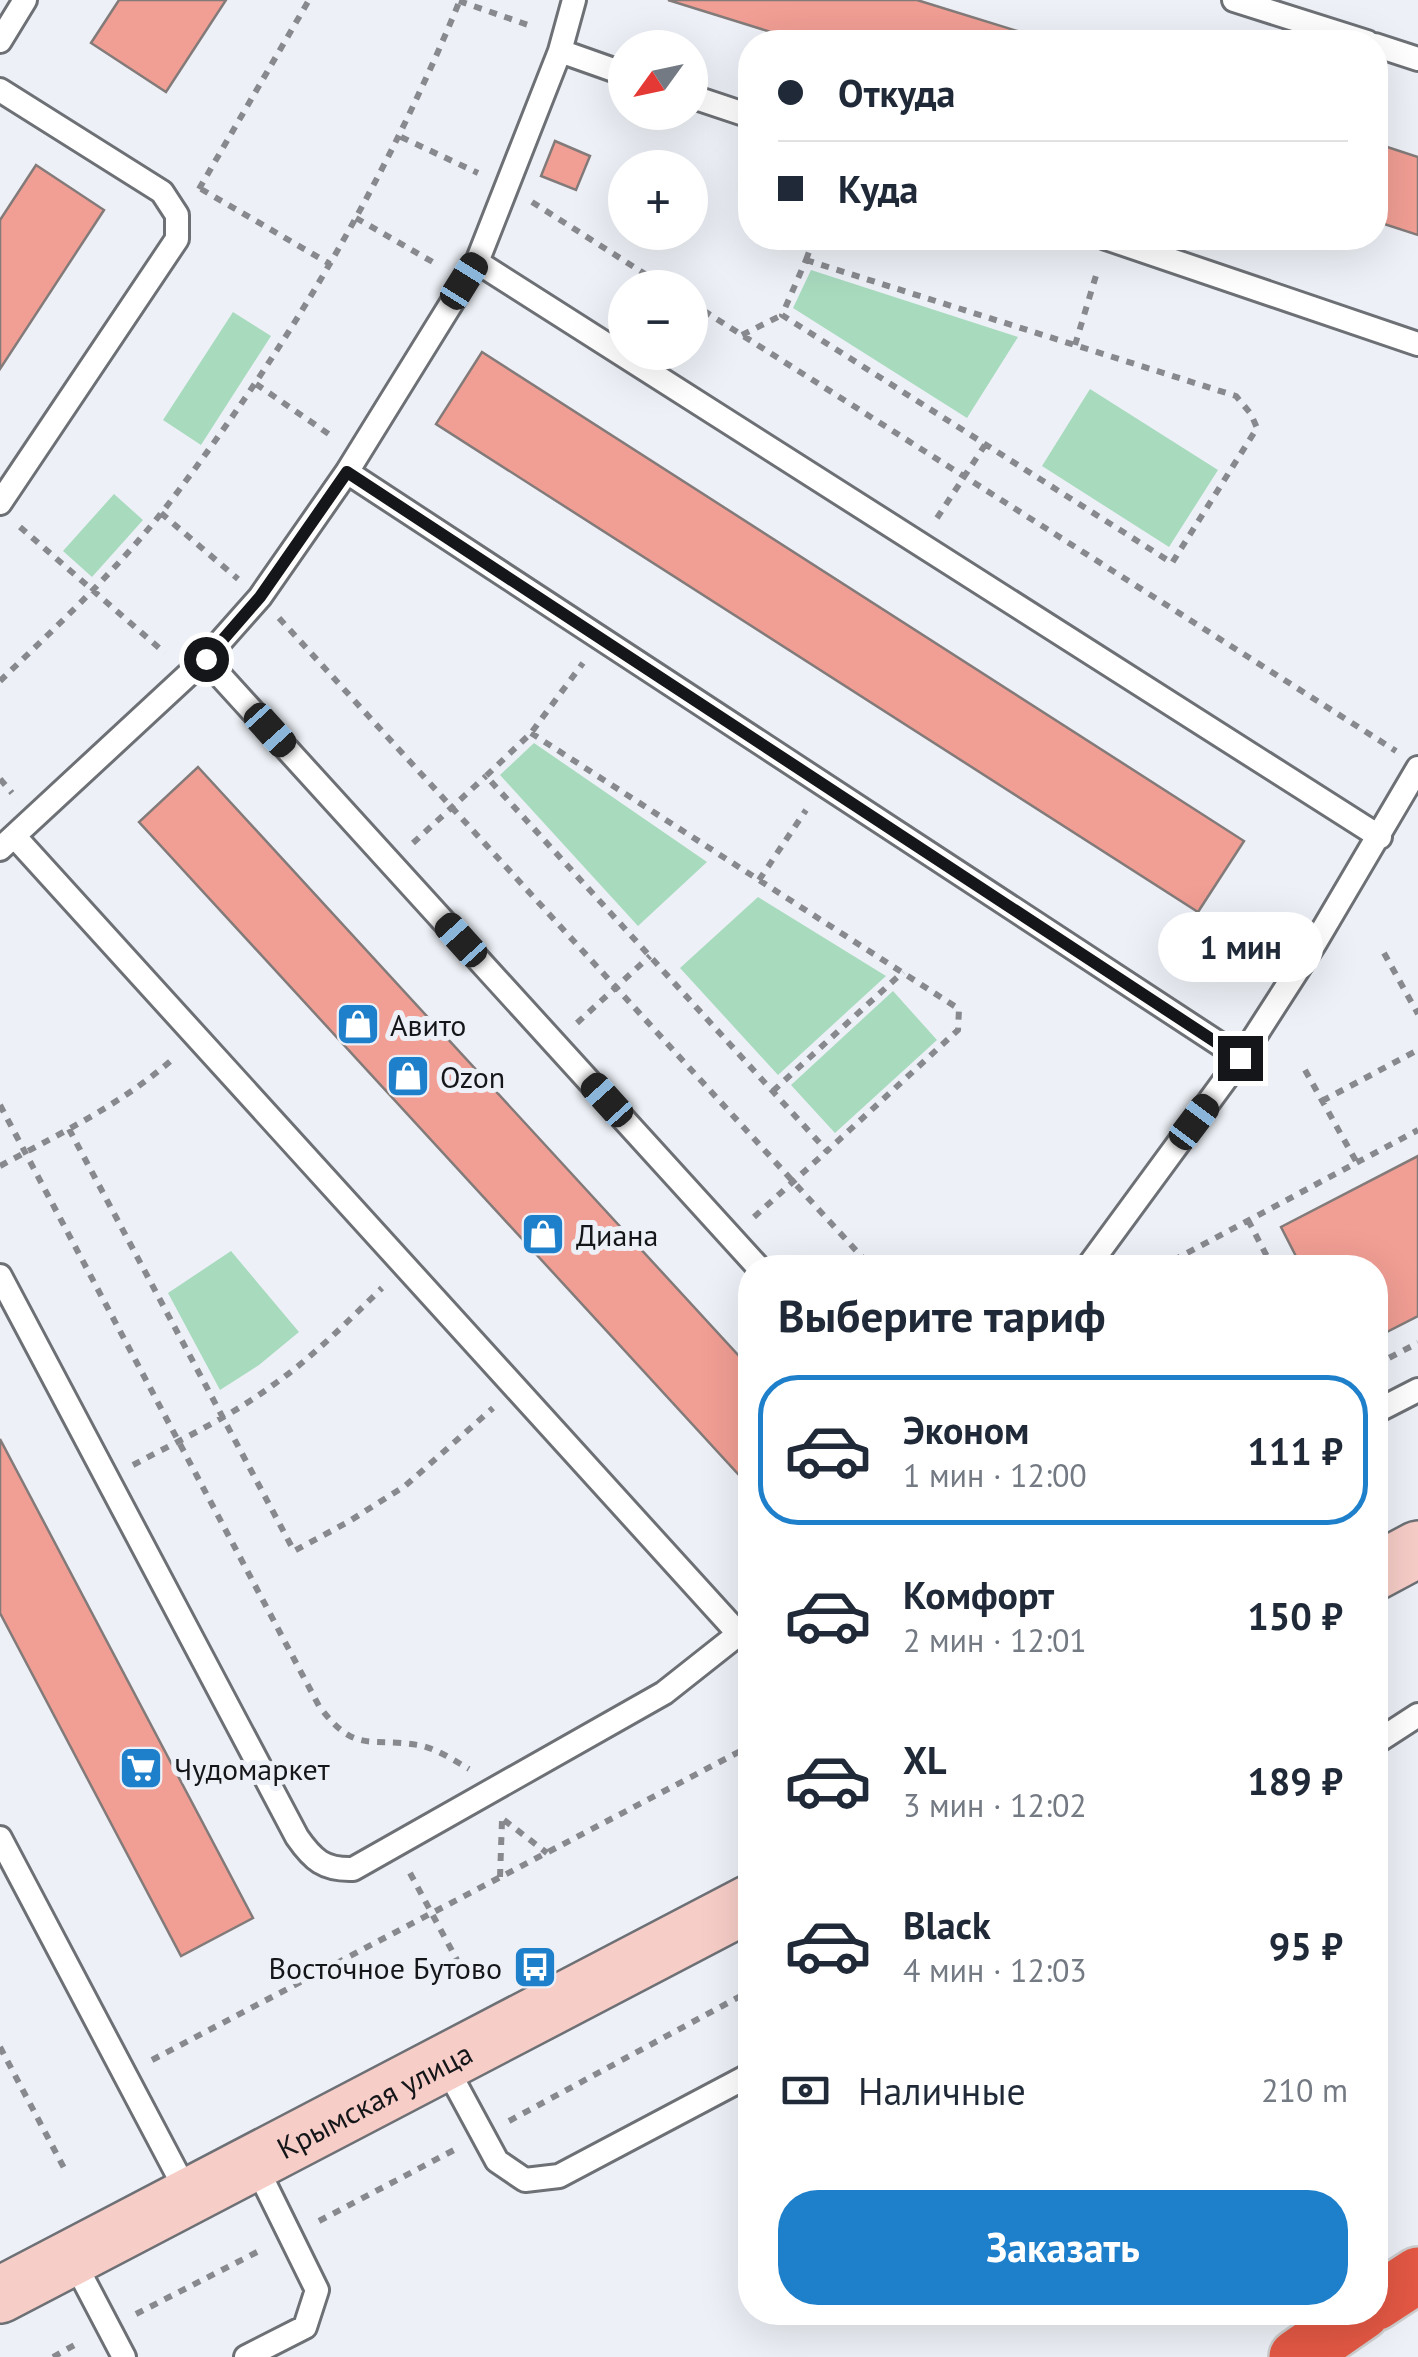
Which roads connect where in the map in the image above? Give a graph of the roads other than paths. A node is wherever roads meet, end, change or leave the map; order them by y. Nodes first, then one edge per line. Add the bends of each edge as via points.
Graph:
1 (25, 0) edge
2 (574, 0) edge
3 (1234, 0) edge
4 (1330, 30) edge
5 (0, 42) edge
6 (562, 44) junction
7 (1388, 49) edge
8 (1418, 58) edge
9 (608, 66) edge
10 (0, 90) edge
11 (708, 102) edge
12 (738, 112) edge
13 (1142, 250) edge
14 (471, 271) junction
15 (1418, 344) edge
16 (353, 463) junction
17 (7, 512) edge
18 (198, 666) junction
19 (1410, 762) edge
20 (1380, 837) junction
21 (8, 844) edge
22 (1240, 1058) junction
23 (748, 1255) edge
24 (1096, 1255) edge
25 (0, 1276) edge
26 (1418, 1390) edge
27 (1388, 1405) edge
28 (1418, 1549) edge
29 (1388, 1565) edge
30 (738, 1622) edge
31 (738, 1635) edge
32 (1418, 1715) edge
33 (1388, 1735) edge
34 (0, 1838) edge
35 (738, 1909) edge
36 (444, 2063) junction
37 (738, 2081) edge
38 (254, 2162) junction
39 (189, 2196) junction
40 (72, 2258) junction
41 (1418, 2275) edge
42 (0, 2295) edge
43 (1388, 2295) edge
44 (1343, 2325) edge
45 (124, 2357) edge
46 (246, 2357) edge
47 (1296, 2357) edge

1 - 5 lane
2 - 6 lane
3 - 4 lane
6 - 9 lane
6 - 14 lane
7 - 8 lane
10 - 17 lane via 162,192 176,215 177,240
11 - 12 lane
13 - 15 lane
14 - 16 lane
14 - 20 lane via 920,544
16 - 18 lane via 260,597
16 - 22 lane via 601,639
18 - 21 lane
18 - 23 lane via 391,863
19 - 20 lane
20 - 22 lane
21 - 30 lane via 198,1038
22 - 24 lane
25 - 31 lane via 297,1837 312,1859 331,1870 353,1869 664,1693
26 - 27 lane
28 - 29 street
32 - 33 lane
34 - 39 lane
35 - 36 street, Крымская улица
36 - 37 lane via 497,2160 525,2180 559,2176
36 - 38 street, Крымская улица
38 - 39 street, Крымская улица
38 - 46 lane via 317,2290 305,2328
39 - 40 street, Крымская улица
40 - 42 street, Крымская улица
40 - 45 lane
41 - 43 highway
44 - 47 highway

